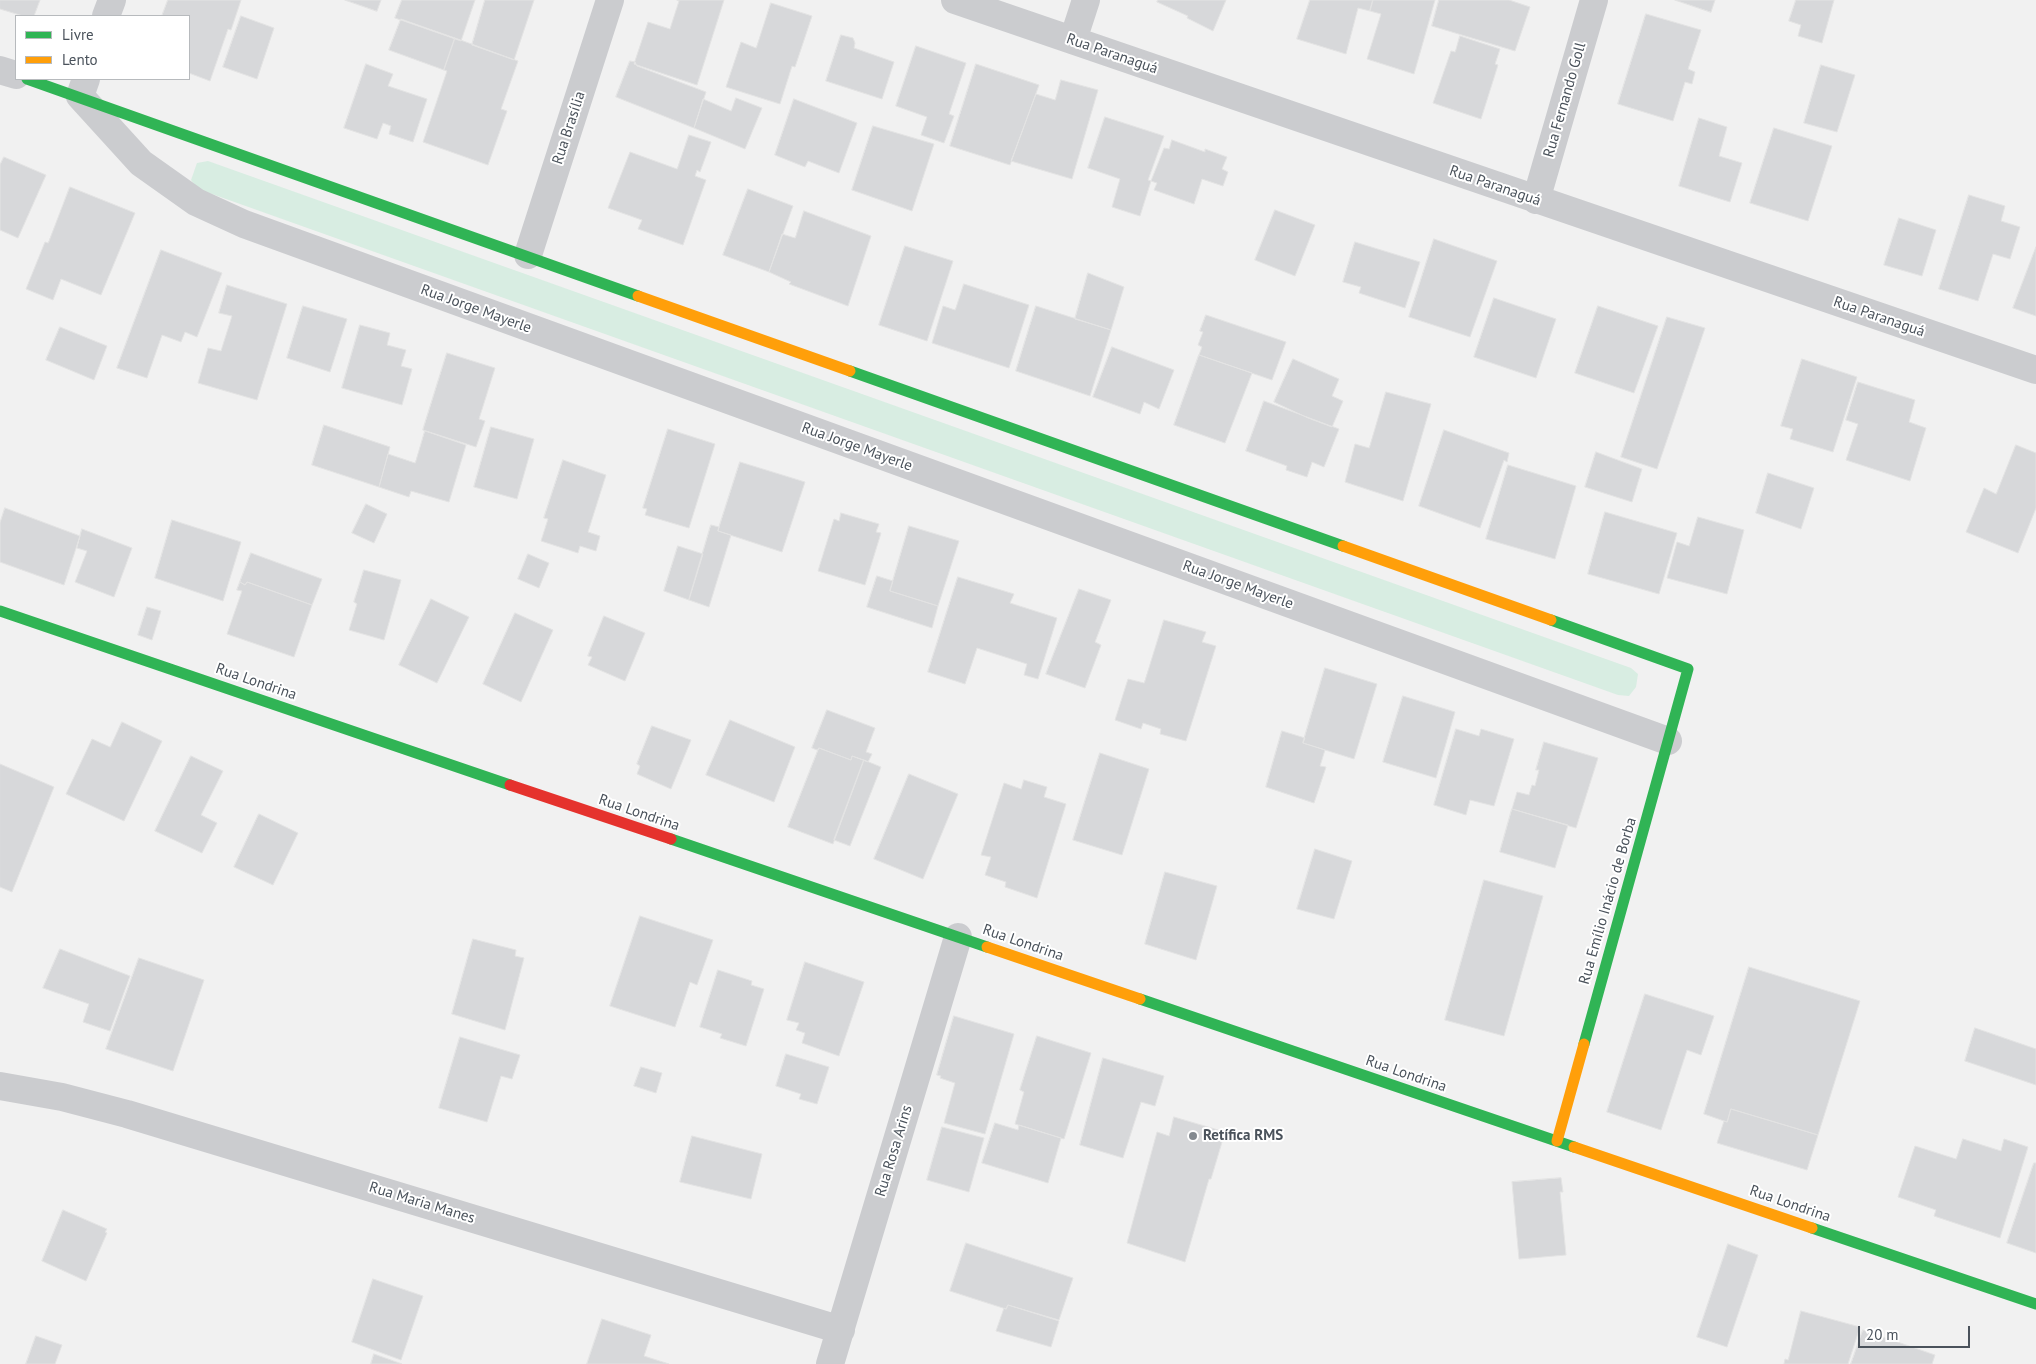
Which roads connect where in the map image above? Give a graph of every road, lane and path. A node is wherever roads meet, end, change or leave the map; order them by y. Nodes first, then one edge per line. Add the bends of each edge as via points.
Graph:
1 (112, 0) edge
2 (610, 0) edge
3 (955, 0) edge
4 (1086, 0) edge
5 (1594, 0) edge
6 (106, 15) edge
7 (1073, 40) junction
8 (0, 70) edge
9 (15, 75) edge
10 (34, 80) edge
11 (83, 87) edge
12 (1536, 200) junction
13 (528, 256) junction
14 (2036, 370) edge
15 (0, 611) edge
16 (1688, 669) joint
17 (1668, 741) junction
18 (958, 937) junction
19 (0, 1086) edge
20 (1557, 1141) junction
21 (2036, 1304) edge
22 (841, 1330) junction
23 (830, 1364) edge

1 - 6 street
2 - 13 street, Rua Brasília
3 - 7 street, Rua Paranaguá
4 - 7 street
5 - 12 street, Rua Fernando Goll
7 - 12 street, Rua Paranaguá
8 - 9 street
10 - 11 street, Rua Jorge Mayerle
11 - 13 street, Rua Jorge Mayerle
11 - 17 street, Rua Jorge Mayerle via 141,163 196,202 244,224
12 - 14 street, Rua Paranaguá
13 - 16 street, Rua Jorge Mayerle
15 - 18 street, Rua Londrina
16 - 17 street, Rua Emílio Inácio de Borba
17 - 20 street, Rua Emílio Inácio de Borba
18 - 20 street, Rua Londrina
18 - 22 street, Rua Rosa Arins
19 - 22 street, Rua Maria Manes via 62,1097 128,1114
20 - 21 street, Rua Londrina
22 - 23 street, Rua Rosa Arins

